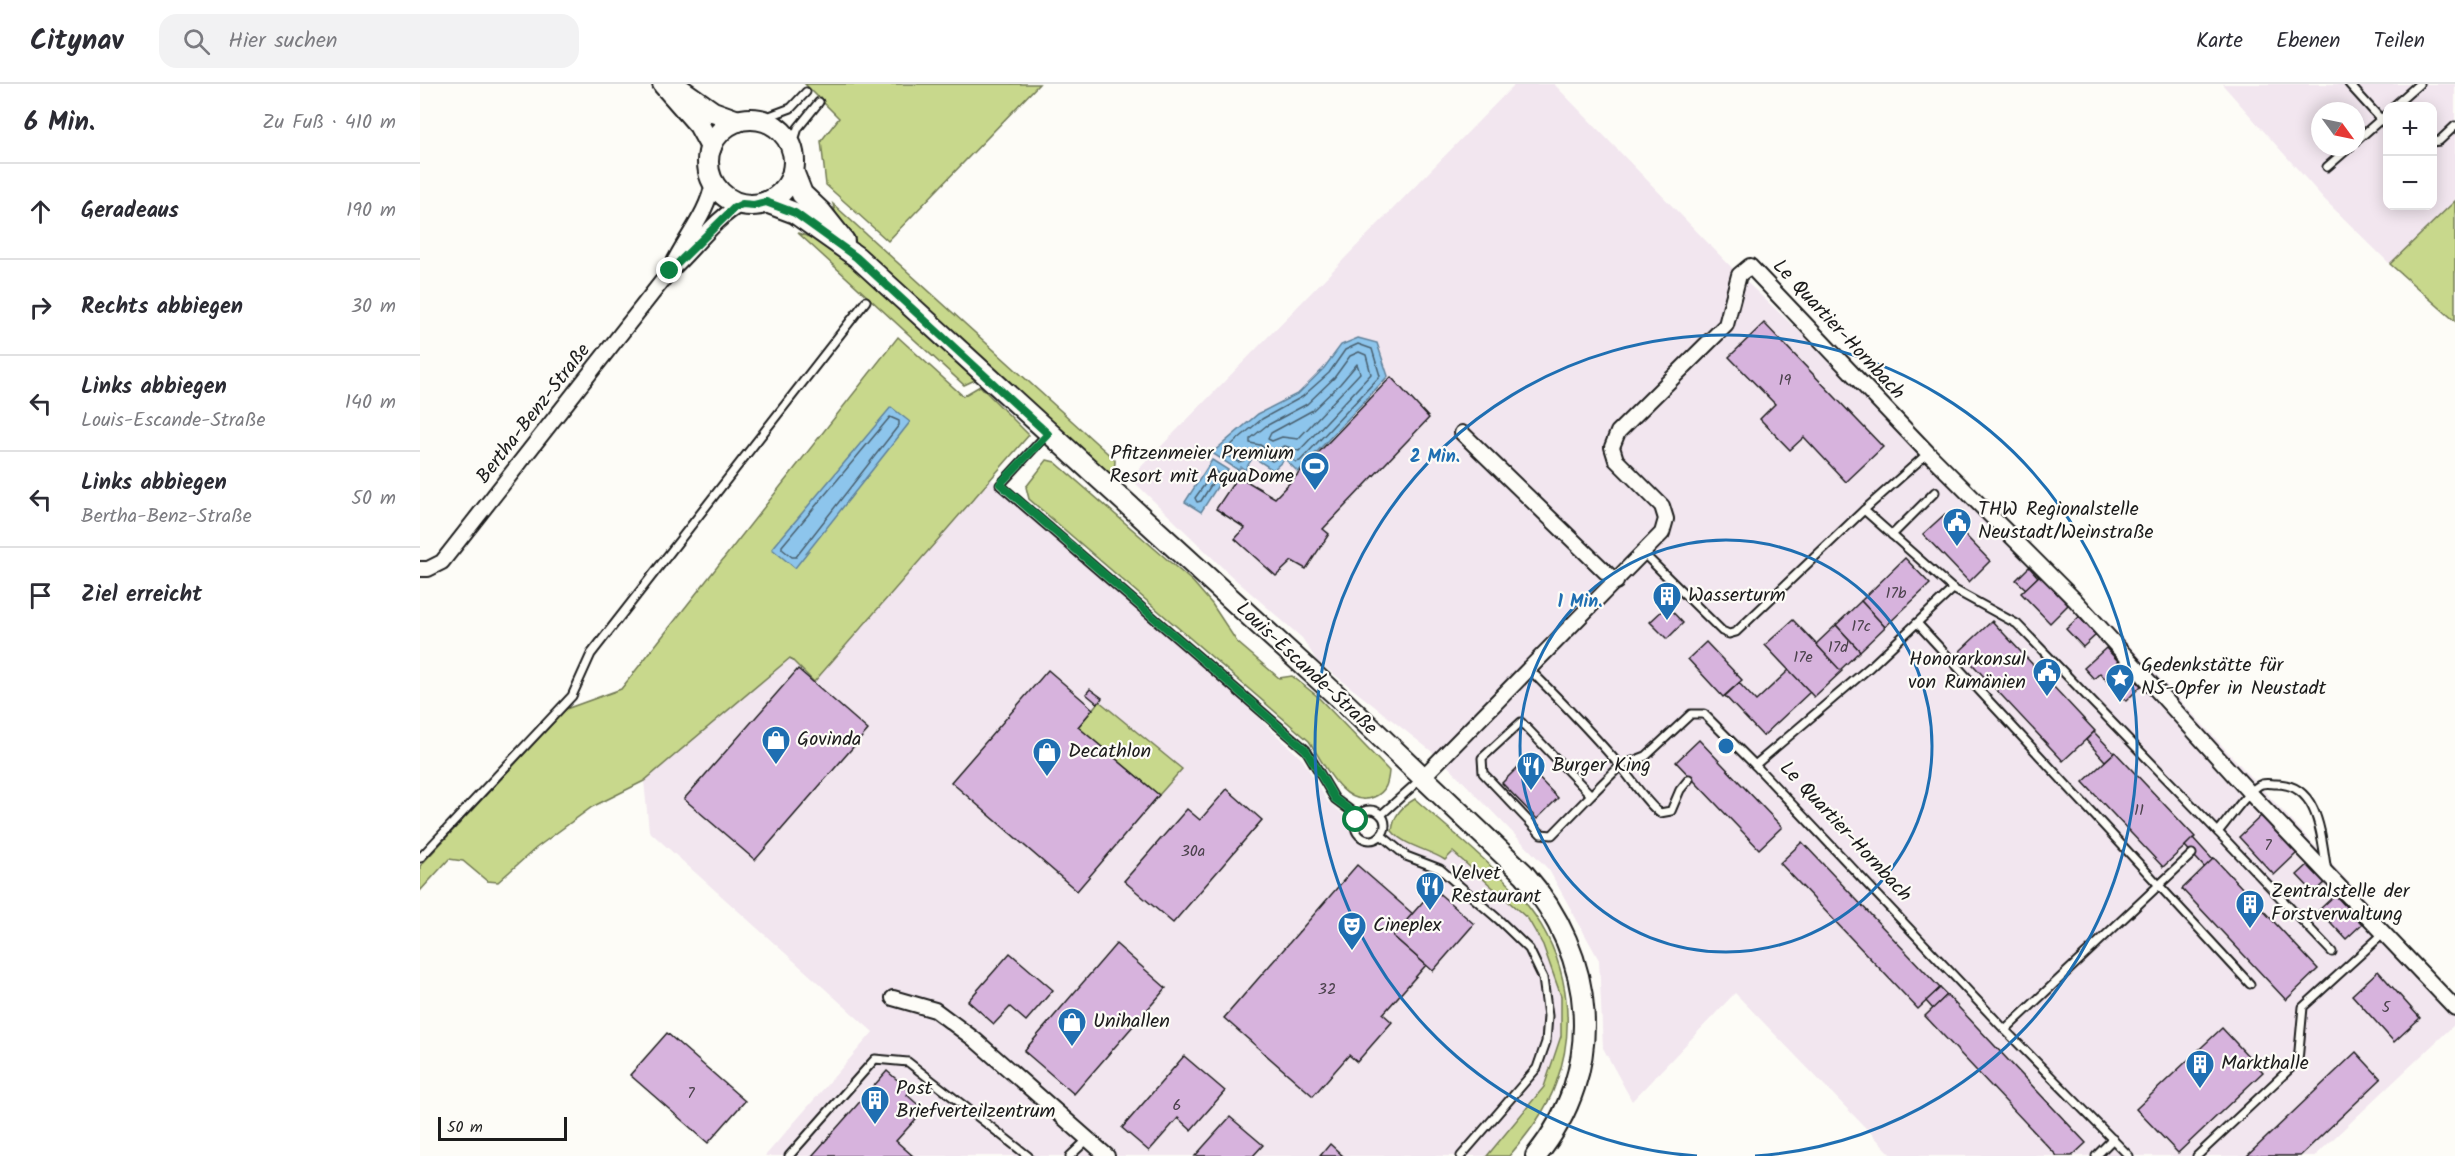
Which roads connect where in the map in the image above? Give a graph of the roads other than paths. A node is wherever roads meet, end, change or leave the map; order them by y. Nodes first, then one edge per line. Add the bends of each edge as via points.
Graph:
1 (663, 84) edge
2 (673, 84) edge
3 (2349, 84) edge
4 (2419, 84) edge
5 (806, 92) dead end
6 (819, 102) dead end
7 (2399, 102) edge
8 (2383, 117) edge
9 (2380, 119) junction
10 (759, 120) junction
11 (738, 121) junction
12 (2383, 122) edge
13 (2455, 126) edge
14 (2365, 133) edge
15 (2437, 141) edge
16 (711, 147) junction
17 (792, 147) junction
18 (2340, 156) edge
19 (2327, 167) dead end
20 (793, 171) junction
21 (713, 182) junction
22 (766, 202) junction
23 (742, 204) junction
24 (856, 257) junction
25 (670, 271) junction
26 (866, 301) dead end
27 (1462, 433) dead end
28 (1048, 434) junction
29 (1928, 453) junction
30 (1935, 492) dead end
31 (1864, 510) junction
32 (1892, 535) junction
33 (1644, 554) junction
34 (420, 569) edge
35 (1616, 582) junction
36 (1953, 589) junction
37 (1917, 623) junction
38 (1528, 669) junction
39 (1755, 765) junction
40 (1620, 766) junction
41 (1422, 778) junction
42 (1689, 779) dead end
43 (2250, 793) junction
44 (1591, 795) junction
45 (1381, 814) junction
46 (1358, 816) junction
47 (2218, 832) junction
48 (1381, 835) junction
49 (2192, 854) dead end
50 (420, 858) edge
51 (2328, 872) junction
52 (2160, 886) junction
53 (2384, 933) junction
54 (2332, 952) dead end
55 (2250, 984) dead end
56 (893, 998) dead end
57 (2455, 1008) edge
58 (2006, 1030) junction
59 (1088, 1139) junction
60 (2114, 1139) junction
61 (789, 1156) edge
62 (1028, 1156) edge
63 (1070, 1156) edge
64 (1107, 1156) edge
65 (1461, 1156) edge
66 (1536, 1156) edge
67 (2096, 1156) edge
68 (2129, 1156) edge
69 (2197, 1156) edge

1 - 16 street via 699,125
2 - 11 street via 713,112
3 - 9 lane
4 - 7 lane
5 - 10 lane via 791,108
6 - 17 lane via 798,128
8 - 9 lane
9 - 12 lane
9 - 14 lane
10 - 11 street
10 - 17 street via 779,129
11 - 16 street via 721,131
13 - 15 lane
16 - 21 street via 709,168
17 - 20 street
18 - 19 lane
20 - 22 street via 781,192
20 - 24 street, Louis-Escande-Straße via 802,194
21 - 23 street via 726,196
21 - 25 street, Bertha-Benz-Straße via 706,209 681,245
22 - 23 street
22 - 24 street, Louis-Escande-Straße via 795,213
23 - 25 street, Bertha-Benz-Straße via 722,217
24 - 28 street, Louis-Escande-Straße
25 - 34 street, Bertha-Benz-Straße via 442,562
26 - 50 lane via 591,654 572,696
27 - 35 street
28 - 41 street, Louis-Escande-Straße via 1345,703
28 - 46 lane via 1000,484 1306,750 1335,799
29 - 31 lane
29 - 33 street, Le Quartier-Hornbach via 1750,266 1739,275 1726,325 1618,432 1612,447 1616,460 1662,506 1666,519 1662,533
29 - 43 street, Le Quartier-Hornbach via 2075,600
30 - 32 lane
31 - 32 lane
31 - 33 lane via 1736,632 1729,634 1722,632
32 - 36 lane
33 - 35 street, Le Quartier-Hornbach
35 - 38 street, Le Quartier-Hornbach
36 - 37 lane, Le Quartier-Hornbach
36 - 47 lane via 2017,624
37 - 39 lane, Le Quartier-Hornbach
37 - 52 lane
38 - 40 lane
38 - 41 street, Le Quartier-Hornbach
39 - 40 lane via 1704,714 1691,714 1646,756
39 - 58 lane, Le Quartier-Hornbach
40 - 42 lane via 1659,813 1671,811
40 - 44 lane
41 - 45 lane
41 - 66 street, Louis-Escande-Straße via 1538,890 1561,926 1577,965 1584,1018 1578,1071 1564,1111
43 - 47 lane
43 - 51 street, Le Quartier-Hornbach
43 - 51 lane via 2262,784 2289,784 2306,795 2317,814
44 - 44 lane via 1521,722 1482,758 1483,773 1541,834 1552,834
45 - 46 lane via 1371,810
45 - 48 lane via 1385,827
46 - 48 lane via 1355,829 1360,836 1369,840
47 - 54 lane
48 - 65 lane via 1406,856 1440,869 1498,919 1529,949 1543,978 1548,1024 1537,1068
49 - 52 lane
51 - 53 street, Le Quartier-Hornbach
52 - 55 lane
52 - 58 lane
53 - 57 street, Le Quartier-Hornbach
53 - 69 lane via 2303,1007 2298,1061
56 - 59 street via 935,1010
58 - 60 lane, Le Quartier-Hornbach
59 - 63 lane
59 - 64 street
60 - 67 lane
60 - 68 lane, Le Quartier-Hornbach
61 - 62 lane via 875,1059 908,1062

